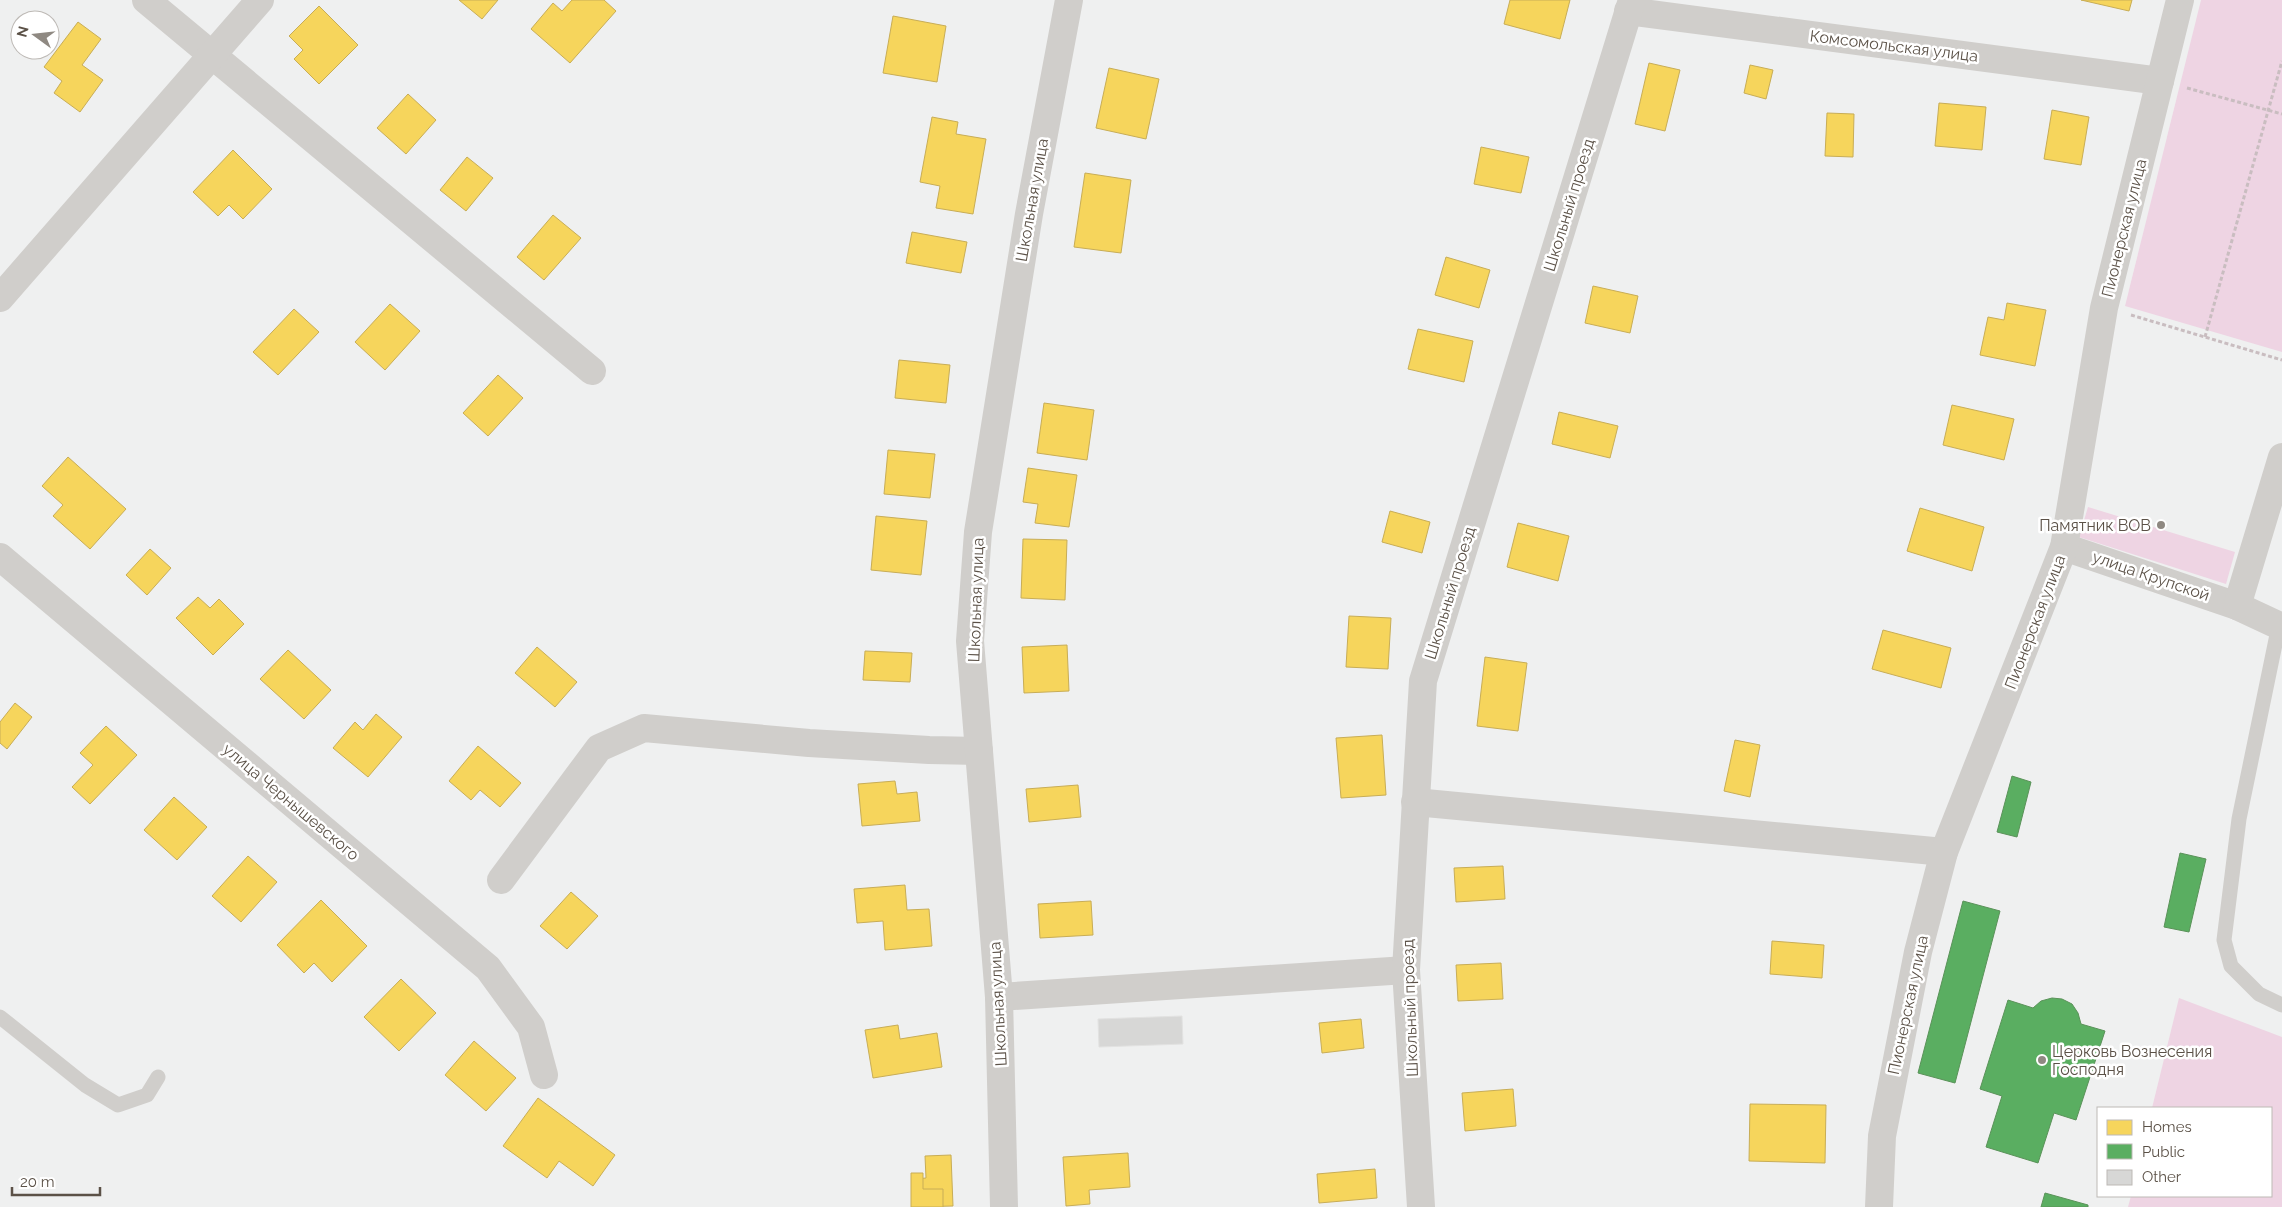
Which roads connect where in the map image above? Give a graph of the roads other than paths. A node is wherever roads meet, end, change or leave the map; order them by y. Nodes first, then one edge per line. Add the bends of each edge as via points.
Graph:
1 (146, 0) edge
2 (260, 0) edge
3 (1069, 0) edge
4 (2180, 0) edge
5 (1630, 5) edge
6 (213, 56) junction
7 (2160, 81) junction
8 (0, 298) edge
9 (592, 371) dead end
10 (2282, 457) edge
11 (2064, 547) junction
12 (0, 557) edge
13 (2237, 606) junction
14 (2281, 626) edge
15 (979, 750) junction
16 (1415, 802) junction
17 (1944, 852) junction
18 (501, 880) dead end
19 (1406, 970) junction
20 (999, 996) junction
21 (2282, 1005) edge
22 (0, 1017) edge
23 (544, 1075) dead end
24 (158, 1077) dead end
25 (1004, 1207) edge
26 (1421, 1207) edge
27 (1879, 1207) edge

1 - 6 street
2 - 6 street
3 - 15 street, Школьная улица via 1029,214 978,532 970,641
4 - 7 street, Пионерская улица
5 - 7 street, Комсомольская улица
5 - 16 street, Школьный проезд via 1423,681
6 - 8 street
6 - 9 street
7 - 11 street, Пионерская улица via 2104,308
10 - 13 street
11 - 13 street, улица Крупской
11 - 17 street, Пионерская улица
12 - 23 street, улица Чернышевского via 488,968 531,1027
13 - 14 street, улица Крупской
14 - 21 lane via 2239,819 2224,940 2231,966 2259,994
15 - 18 street via 809,743 644,728 599,748
15 - 20 street, Школьная улица
16 - 17 street
16 - 19 street, Школьный проезд
17 - 27 street, Пионерская улица via 1918,952 1882,1136
19 - 20 street
19 - 26 street, Школьный проезд
20 - 25 street, Школьная улица
22 - 24 lane via 85,1085 118,1105 147,1095

